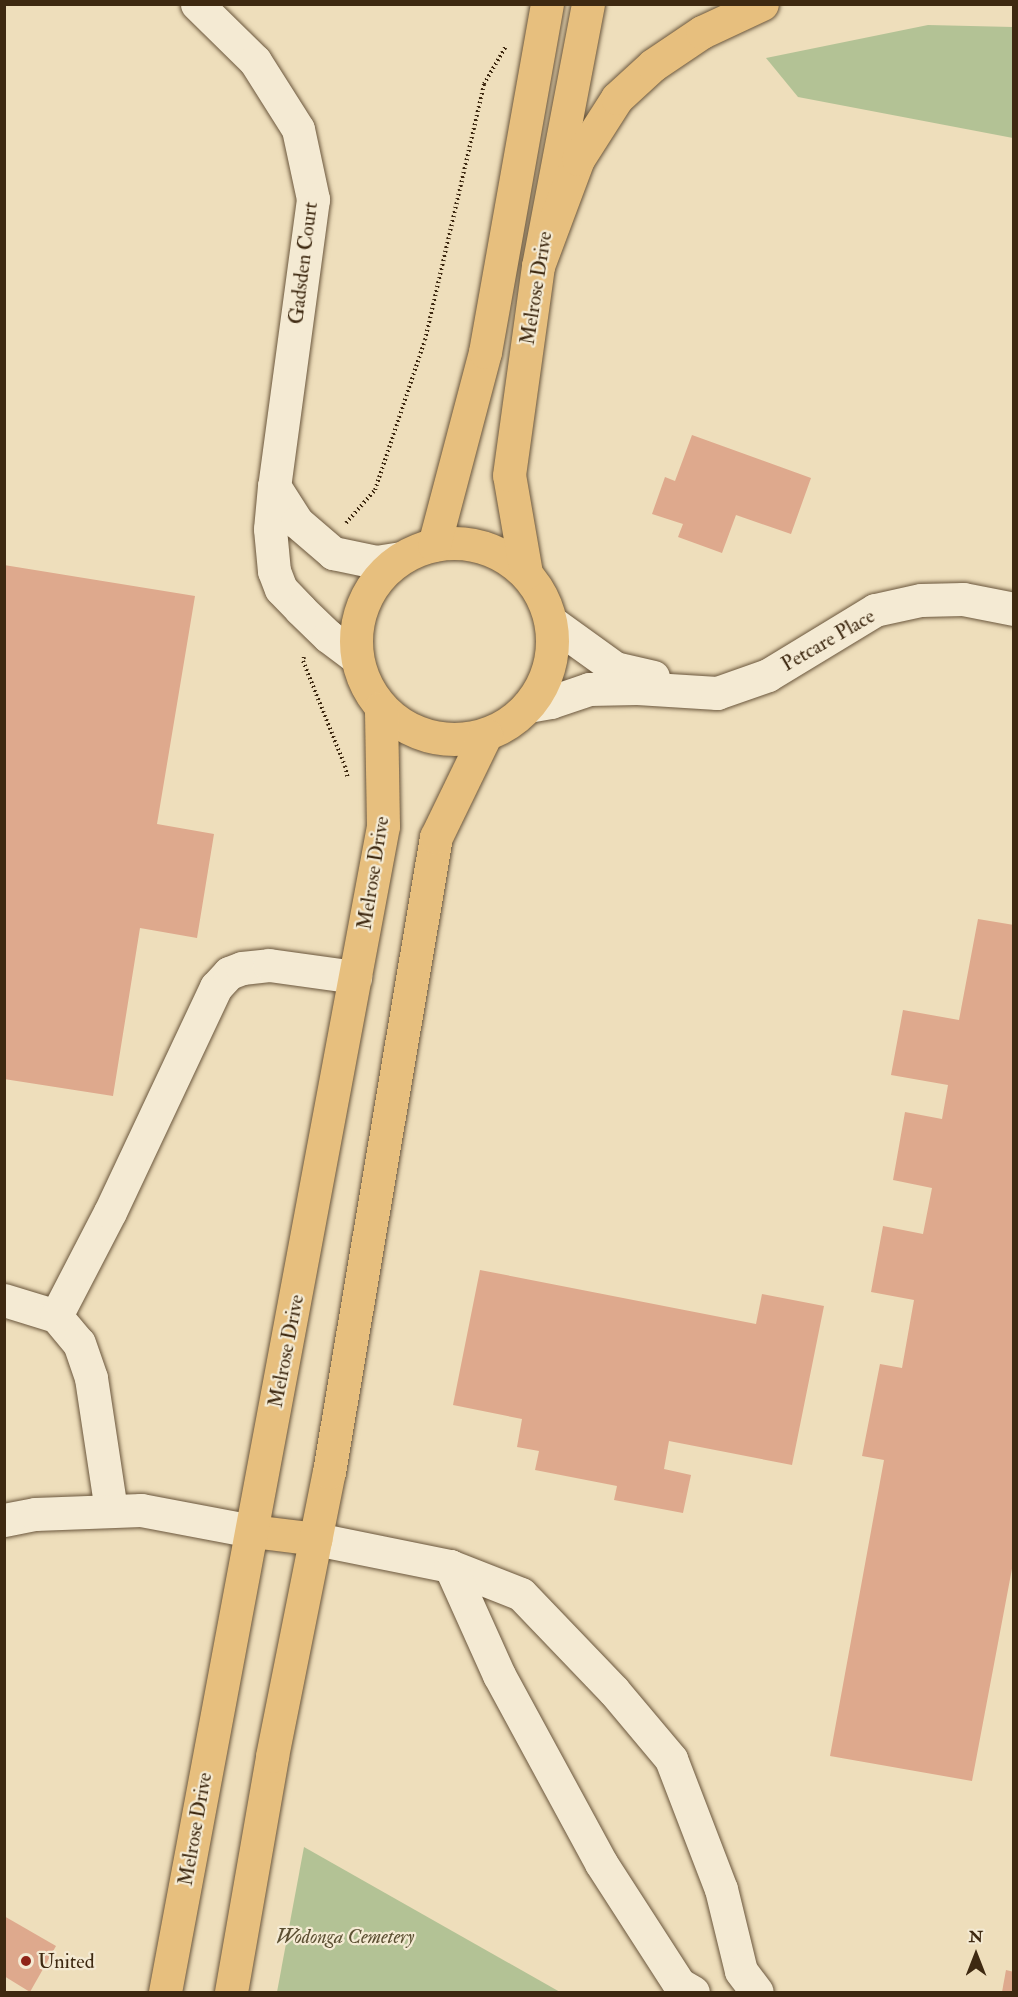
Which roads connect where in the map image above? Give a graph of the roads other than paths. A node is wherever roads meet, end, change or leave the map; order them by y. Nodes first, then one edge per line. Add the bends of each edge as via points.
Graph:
1 (197, 4) edge
2 (547, 4) edge
3 (588, 4) edge
4 (762, 4) edge
5 (538, 266) junction
6 (274, 486) junction
7 (434, 545) junction
8 (400, 558) junction
9 (526, 573) junction
10 (1014, 609) edge
11 (551, 622) junction
12 (356, 657) junction
13 (717, 693) junction
14 (528, 706) junction
15 (381, 708) junction
16 (486, 734) junction
17 (356, 977) junction
18 (4, 1300) edge
19 (56, 1316) junction
20 (111, 1511) junction
21 (4, 1520) edge
22 (252, 1531) junction
23 (316, 1539) junction
24 (450, 1566) junction
25 (165, 1992) edge
26 (231, 1992) edge
27 (693, 1992) edge
28 (757, 1992) edge

1 - 6 street, Gadsden Court via 255,61 298,129 313,199
2 - 7 main road, Melrose Drive via 485,352
3 - 5 main road, Melrose Drive
4 - 5 main road via 702,32 653,65 617,98 578,159
5 - 9 main road, Melrose Drive via 509,476
6 - 8 street via 297,522 333,553 376,562
6 - 12 street, Gadsden Court via 270,529 274,571 281,589 328,636
7 - 8 main road
7 - 9 main road via 467,544 488,550
8 - 12 main road via 379,577 364,601 356,628
9 - 11 main road via 542,596
10 - 13 street, Petcare Place via 963,599 921,600 875,610 768,675
11 - 13 street via 615,668
11 - 14 main road via 553,645 549,667
12 - 15 main road via 365,684
13 - 14 street, Petcare Place via 589,689
14 - 16 main road via 509,723
15 - 16 main road via 403,726 430,737 458,740
15 - 17 main road, Melrose Drive via 383,826
16 - 23 main road via 436,837
17 - 19 street via 269,965 229,973 216,987 110,1212
17 - 22 main road, Melrose Drive
18 - 19 street
19 - 20 street via 79,1343 92,1378
20 - 21 street via 35,1514
20 - 22 street via 141,1510
22 - 23 main road
22 - 25 main road, Melrose Drive
23 - 24 street
23 - 26 main road via 272,1756
24 - 27 street via 499,1675 601,1863 679,1983
24 - 28 street via 521,1594 614,1691 671,1759 721,1889 741,1971

